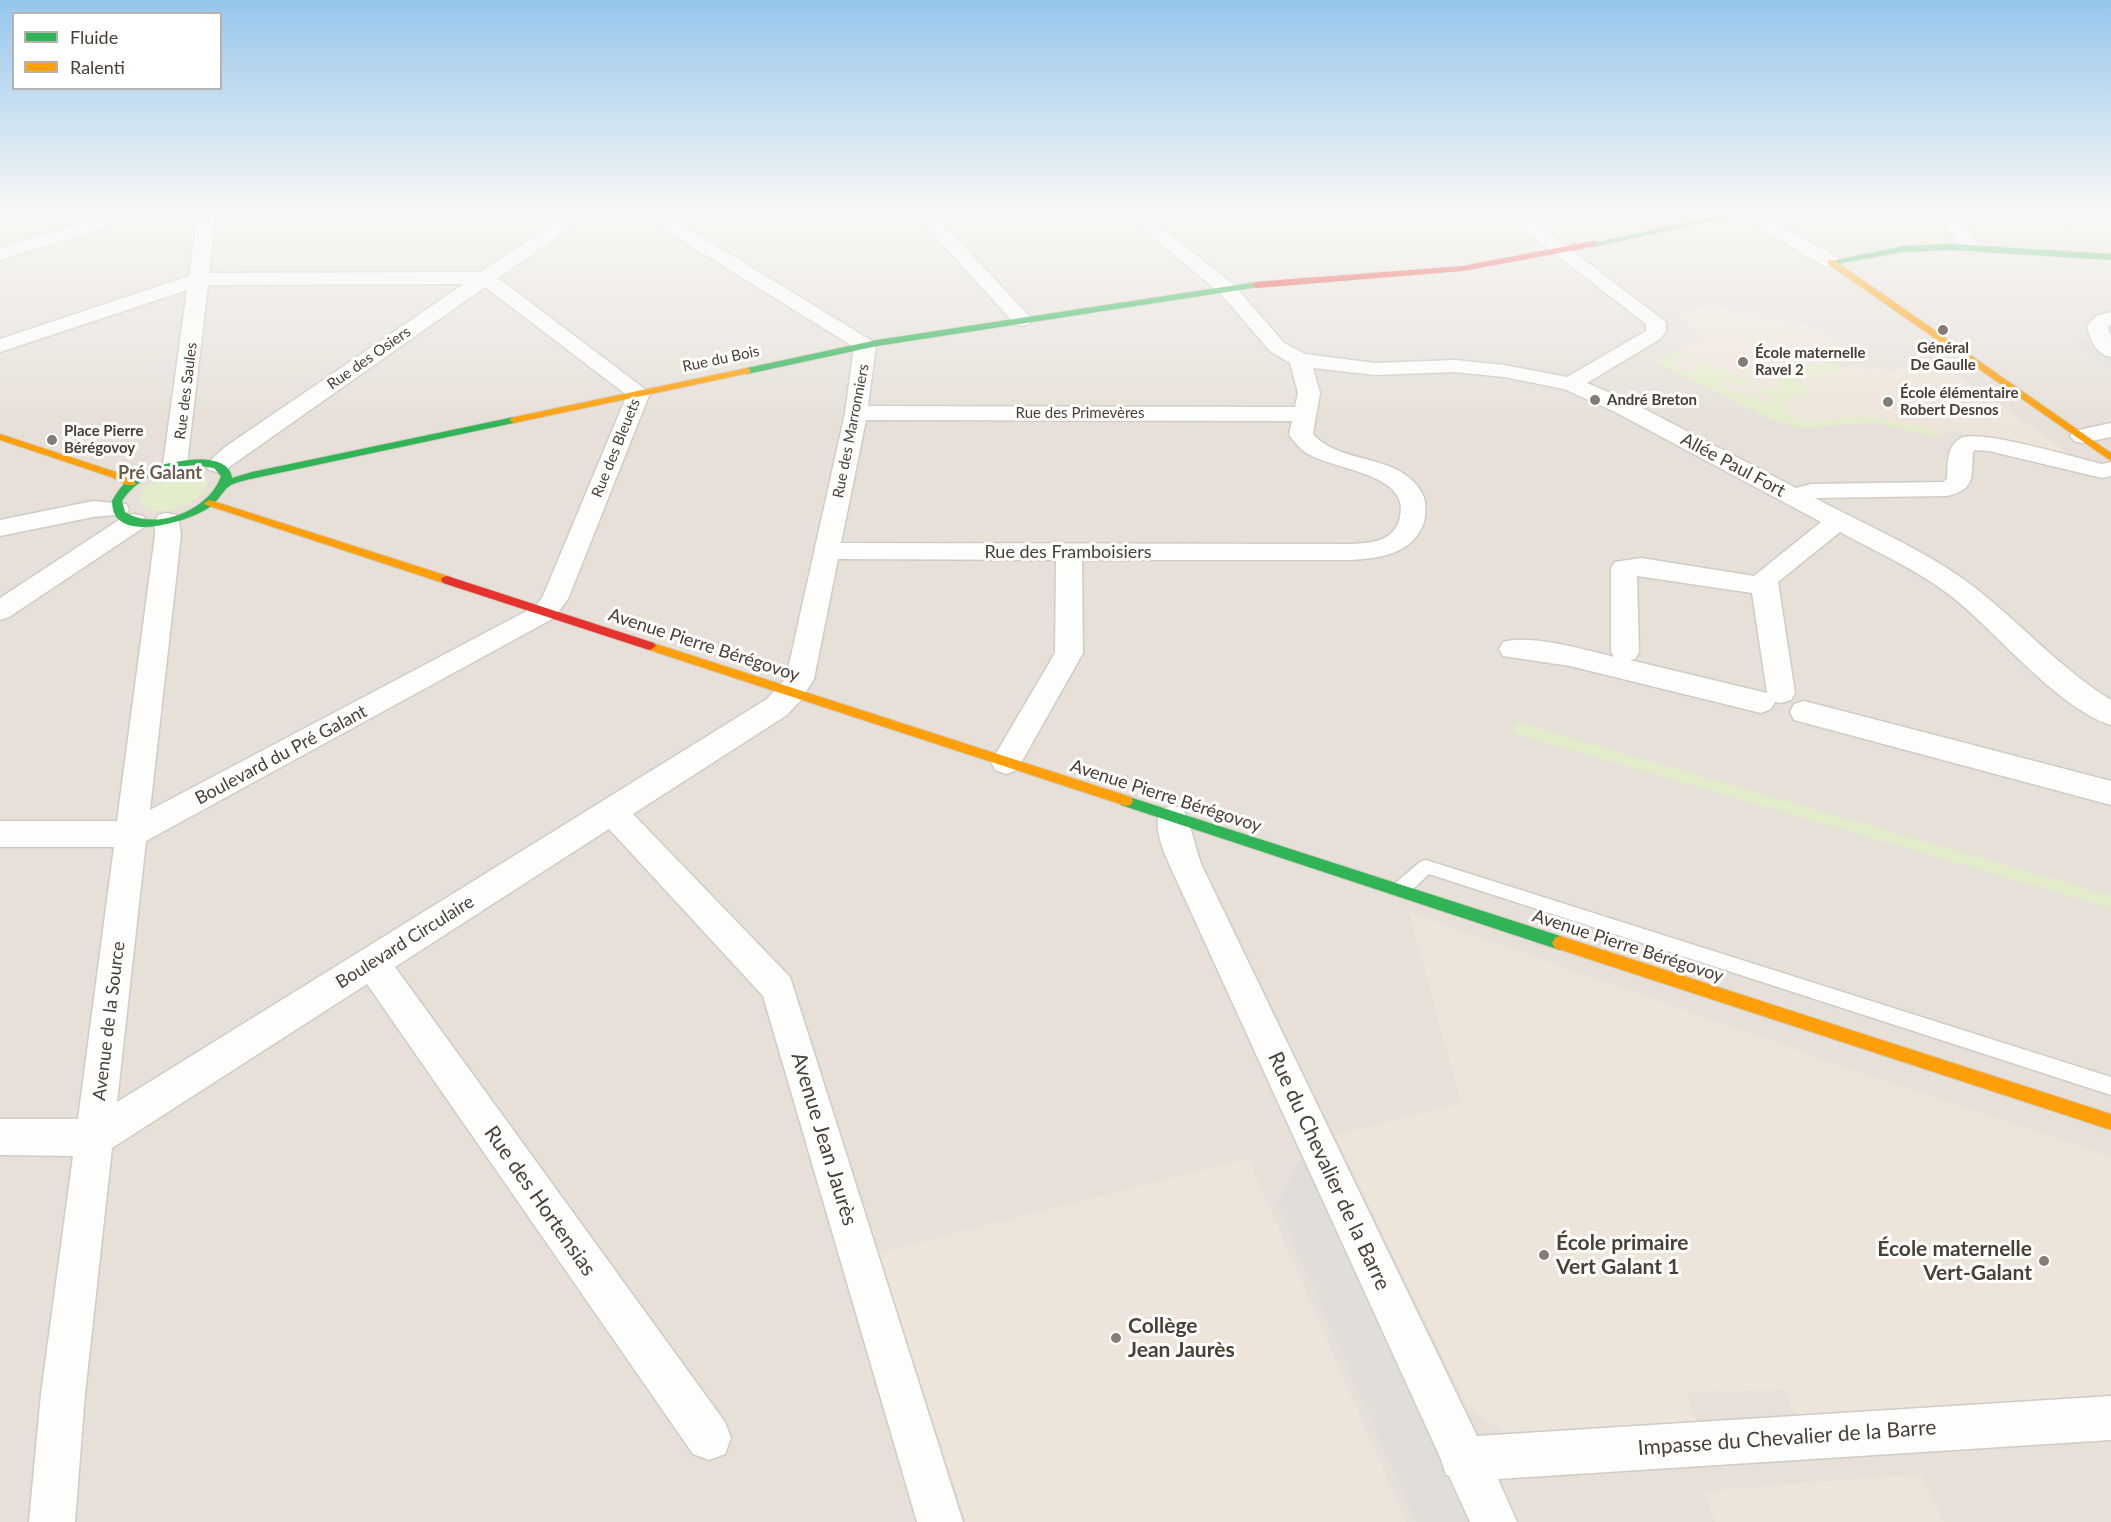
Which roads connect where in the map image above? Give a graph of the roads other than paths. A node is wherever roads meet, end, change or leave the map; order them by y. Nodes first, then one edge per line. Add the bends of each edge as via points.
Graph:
1 (188, 283) edge
2 (199, 283) edge
3 (478, 283) edge
4 (492, 283) edge
5 (764, 283) edge
6 (988, 283) edge
7 (1220, 283) edge
8 (1275, 283) edge
9 (1604, 283) edge
10 (1861, 283) edge
11 (1227, 289) junction
12 (2111, 318) edge
13 (1022, 320) junction
14 (865, 345) junction
15 (0, 346) edge
16 (2111, 351) edge
17 (1300, 360) junction
18 (1570, 384) junction
19 (639, 393) junction
20 (856, 413) junction
21 (1303, 414) junction
22 (2111, 430) edge
23 (2082, 436) junction
24 (0, 437) edge
25 (176, 464) junction
26 (2109, 469) edge
27 (222, 475) junction
28 (131, 483) junction
29 (1794, 498) junction
30 (210, 503) junction
31 (139, 517) junction
32 (1838, 521) junction
33 (0, 528) edge
34 (827, 551) junction
35 (1069, 552) junction
36 (1764, 586) junction
37 (0, 611) edge
38 (545, 612) junction
39 (1513, 649) dead end
40 (1625, 652) dead end
41 (791, 693) junction
42 (1771, 697) junction
43 (2111, 714) edge
44 (1006, 762) junction
45 (2111, 793) edge
46 (612, 812) junction
47 (1172, 818) junction
48 (0, 834) edge
49 (132, 834) junction
50 (1399, 890) junction
51 (372, 963) junction
52 (2111, 1086) edge
53 (2111, 1122) edge
54 (0, 1137) edge
55 (94, 1137) junction
56 (2111, 1418) edge
57 (709, 1438) dead end
58 (1462, 1459) junction
59 (52, 1522) edge
60 (940, 1522) edge
61 (1494, 1522) edge

1 - 15 street
2 - 25 street, Rue des Saules
3 - 27 street, Rue des Osiers via 233,452
4 - 19 street, Rue des Bleuets
5 - 14 street, Rue des Marronniers
6 - 13 street
7 - 11 street
8 - 11 street, Rue du Bois
9 - 18 street via 1652,318 1657,327 1653,335
10 - 23 street
11 - 13 street, Rue du Bois
11 - 17 street via 1277,347
12 - 16 street via 2097,326 2101,340
13 - 14 street, Rue du Bois
14 - 19 street, Rue du Bois
14 - 20 street, Rue des Marronniers
17 - 18 street, Allée Paul Fort via 1375,369 1479,367
17 - 21 street, Rue des Framboisiers via 1308,393
18 - 29 street, Allée Paul Fort via 1623,407
19 - 27 street, Rue du Bois via 264,472
19 - 38 street, Rue des Bleuets via 555,599
20 - 21 street, Rue des Primevères
20 - 34 street, Rue des Marronniers
21 - 35 street, Rue des Framboisiers via 1301,435 1309,446 1387,473 1405,488 1413,507 1409,528 1394,544 1366,551
22 - 23 street
23 - 26 street
24 - 28 street
25 - 27 street via 206,462
25 - 28 street
26 - 29 street via 1969,443 1961,450 1959,483 1947,489 1812,491
27 - 30 street via 222,491
28 - 31 street via 117,501
29 - 32 street, Allée Paul Fort
30 - 31 street via 193,513
30 - 38 street, Avenue Pierre Bérégovoy
31 - 33 street via 93,509
31 - 37 street
31 - 49 street, Avenue de la Source via 168,535
32 - 36 street via 1766,578
32 - 43 street, Allée Paul Fort via 1959,587 2059,679
34 - 35 street, Rue des Framboisiers
34 - 41 street, Rue des Marronniers via 800,679
35 - 44 street via 1069,653
36 - 40 street via 1641,567 1624,568
36 - 42 street
38 - 41 street, Avenue Pierre Bérégovoy
38 - 49 street, Boulevard du Pré Galant
39 - 42 street via 1570,656
41 - 44 street, Avenue Pierre Bérégovoy
41 - 46 street, Boulevard Circulaire via 777,706
42 - 45 street via 1792,698 1804,712
44 - 47 street, Avenue Pierre Bérégovoy
46 - 51 street, Boulevard Circulaire
46 - 60 street, Avenue Jean Jaurès via 778,988
47 - 50 street, Avenue Pierre Bérégovoy
47 - 58 street, Rue du Chevalier de la Barre via 1186,866
48 - 49 street, Boulevard du Pré Galant
49 - 55 street, Avenue de la Source
50 - 52 lane via 1426,867
50 - 53 street, Avenue Pierre Bérégovoy
51 - 55 street, Boulevard Circulaire
51 - 57 street, Rue des Hortensias
54 - 55 street
55 - 59 street, Avenue de la Source
56 - 58 street, Impasse du Chevalier de la Barre
58 - 61 street, Rue du Chevalier de la Barre

